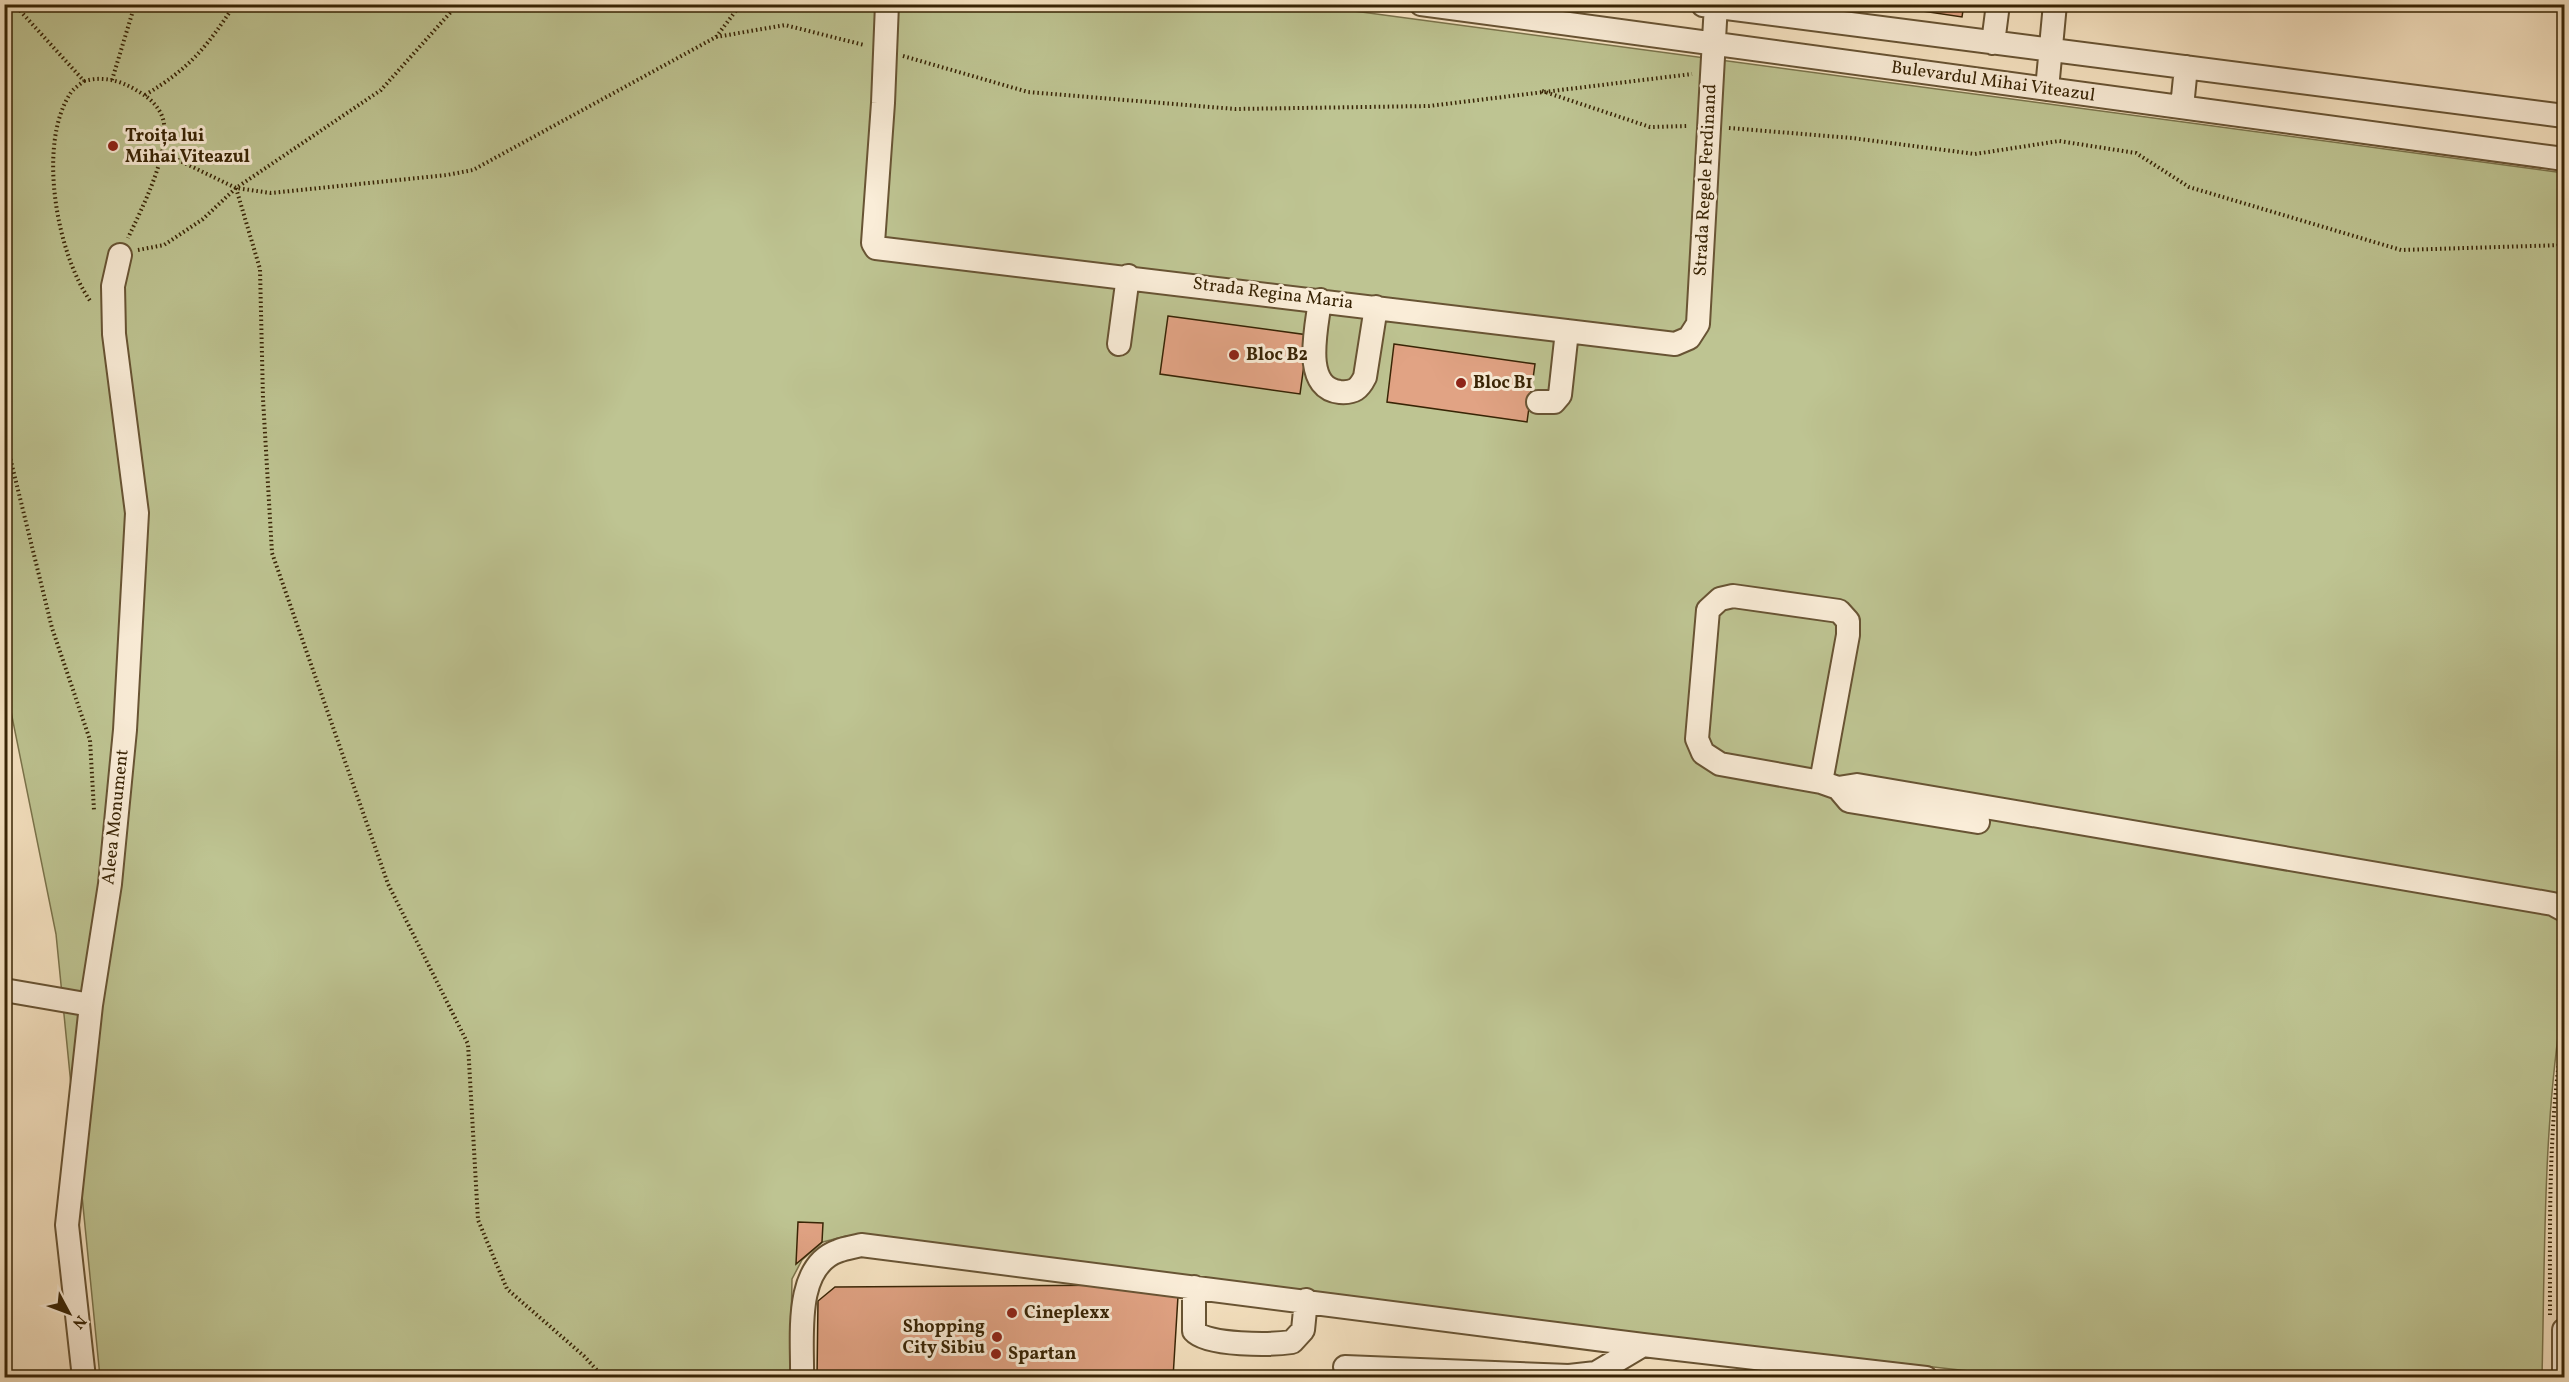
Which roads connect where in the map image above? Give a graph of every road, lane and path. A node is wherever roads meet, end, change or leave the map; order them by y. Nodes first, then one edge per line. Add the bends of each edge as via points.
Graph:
1 (14, 4) edge
2 (135, 4) edge
3 (235, 4) edge
4 (459, 4) edge
5 (741, 4) edge
6 (887, 4) edge
7 (1421, 4) edge
8 (1998, 4) edge
9 (2055, 4) edge
10 (1711, 5) edge
11 (716, 37) junction
12 (1994, 43) junction
13 (1713, 44) junction
14 (885, 50) junction
15 (2051, 50) junction
16 (2186, 67) junction
17 (1712, 72) junction
18 (112, 80) junction
19 (84, 81) junction
20 (2047, 89) junction
21 (1542, 91) junction
22 (145, 95) junction
23 (2182, 108) junction
24 (2565, 116) edge
25 (1708, 126) junction
26 (160, 157) junction
27 (2565, 159) edge
28 (236, 188) junction
29 (2565, 225) edge
30 (2565, 245) edge
31 (2558, 246) junction
32 (120, 255) junction
33 (1128, 276) junction
34 (1320, 300) junction
35 (95, 307) dead end
36 (1376, 307) junction
37 (1567, 331) junction
38 (1119, 344) dead end
39 (1675, 344) joint
40 (1538, 402) dead end
41 (4, 433) edge
42 (1829, 785) junction
43 (94, 819) dead end
44 (2564, 910) edge
45 (4, 990) edge
46 (91, 1005) junction
47 (2565, 1028) edge
48 (1194, 1287) junction
49 (1306, 1300) junction
50 (2557, 1323) edge
51 (1643, 1345) junction
52 (2564, 1360) edge
53 (1345, 1366) dead end
54 (1875, 1374) edge
55 (84, 1377) edge
56 (604, 1377) edge
57 (802, 1377) edge
58 (1926, 1377) edge
59 (2564, 1377) edge

1 - 19 path
2 - 18 path
3 - 22 path via 209,44 176,77
4 - 28 path via 381,90
5 - 11 path
6 - 14 street
7 - 13 street, Bulevardul Mihai Viteazul
8 - 12 street
9 - 15 street
10 - 12 street
10 - 13 street, Strada Regele Ferdinand
11 - 14 path via 785,25
11 - 28 path via 473,170 271,193
12 - 15 street
13 - 17 street, Strada Regele Ferdinand
13 - 20 street, Bulevardul Mihai Viteazul
14 - 21 path via 1028,92 1235,109 1430,106
14 - 33 street, Strada Regina Maria via 873,243 876,248
15 - 16 street
15 - 20 street
16 - 23 street
16 - 24 street
17 - 21 path
17 - 25 street, Strada Regele Ferdinand
18 - 19 path
18 - 22 path
19 - 35 path via 71,92 58,119 53,146 55,199 66,248
20 - 23 street, Bulevardul Mihai Viteazul
21 - 25 path via 1650,127
22 - 26 path via 163,118
23 - 27 street, Bulevardul Mihai Viteazul
25 - 31 path via 1852,138 1976,154 2059,141 2136,153 2189,187 2401,250
25 - 39 street, Strada Regele Ferdinand via 1698,324 1689,338
26 - 28 path via 174,158
26 - 32 path via 150,191
28 - 32 path via 203,219 164,245
28 - 56 path via 260,269 272,552 388,884 468,1044 478,1220 507,1289
29 - 31 path
30 - 31 path
32 - 46 street, Aleea Monument via 113,286 114,334 137,513 123,753 110,884
33 - 34 street, Strada Regina Maria
33 - 38 street
34 - 36 street, Strada Regina Maria
34 - 36 street via 1314,363 1317,377 1324,387 1351,393 1365,377
36 - 37 street, Strada Regina Maria
37 - 39 street, Strada Regina Maria
37 - 40 street via 1560,395 1554,402
41 - 43 path via 52,628 90,740
42 - 42 street via 1720,764 1703,753 1697,739 1708,610 1720,599 1733,596 1839,611 1848,621
42 - 44 street via 1881,789 2553,904
45 - 46 street
46 - 55 street, Aleea Monument via 67,1225
47 - 50 path via 2550,1163
48 - 49 street
48 - 49 street via 1194,1331 1209,1339 1271,1345 1292,1342 1303,1330
48 - 57 street via 861,1245 836,1251 810,1277 804,1296
49 - 51 street
50 - 52 street
51 - 53 street via 1596,1372 1569,1376
51 - 54 street
52 - 59 street
54 - 58 street

